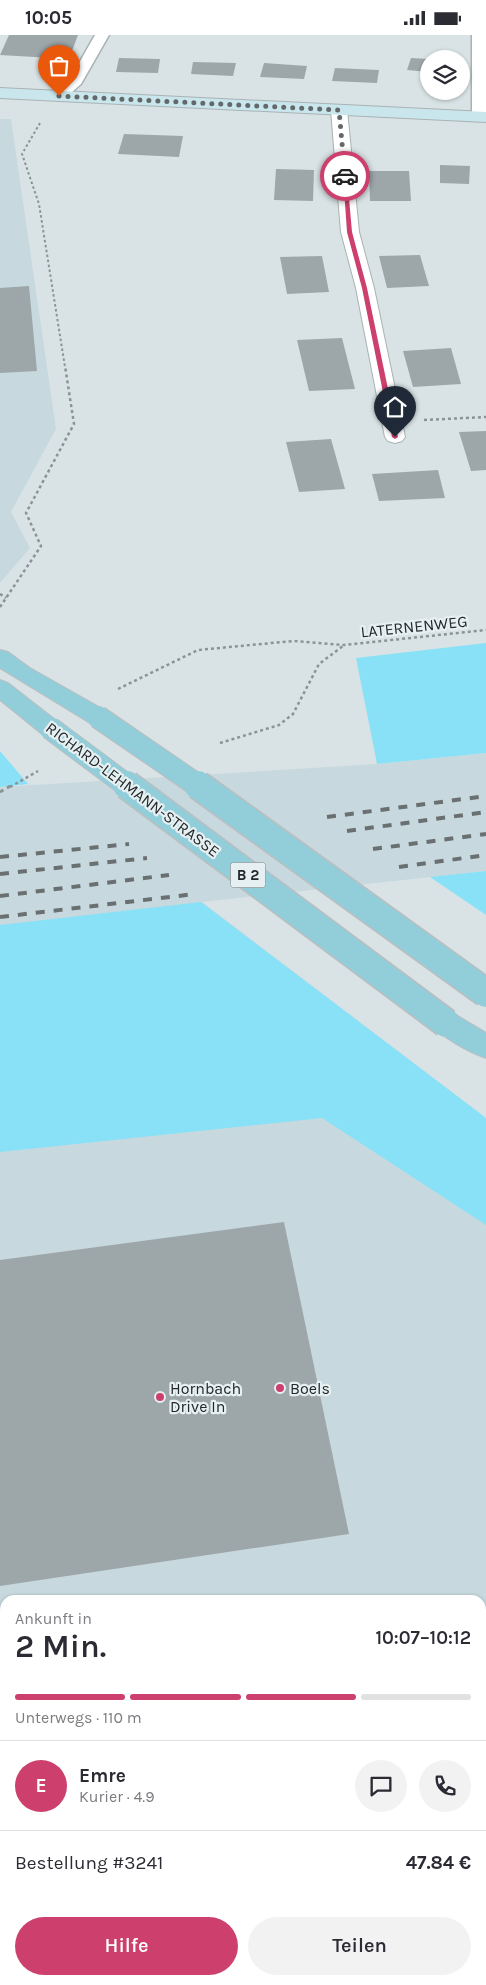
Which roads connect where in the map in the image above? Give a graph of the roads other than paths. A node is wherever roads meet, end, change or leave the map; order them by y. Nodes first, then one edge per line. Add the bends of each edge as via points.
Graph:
1 (102, 35) edge
2 (480, 35) edge
3 (0, 93) edge
4 (59, 96) junction
5 (339, 110) junction
6 (482, 117) edge
7 (394, 429) road end
8 (0, 657) edge
9 (0, 688) edge
10 (486, 993) edge
11 (486, 1047) edge

1 - 4 lane via 76,81
2 - 6 lane
3 - 4 main road
4 - 5 main road
5 - 6 main road
5 - 7 street via 350,232
8 - 10 main road, RICHARD-LEHMANN-STRASSE / B 2, bridge via 150,751
9 - 11 main road, RICHARD-LEHMANN-STRASSE / B 2, bridge via 446,1023

